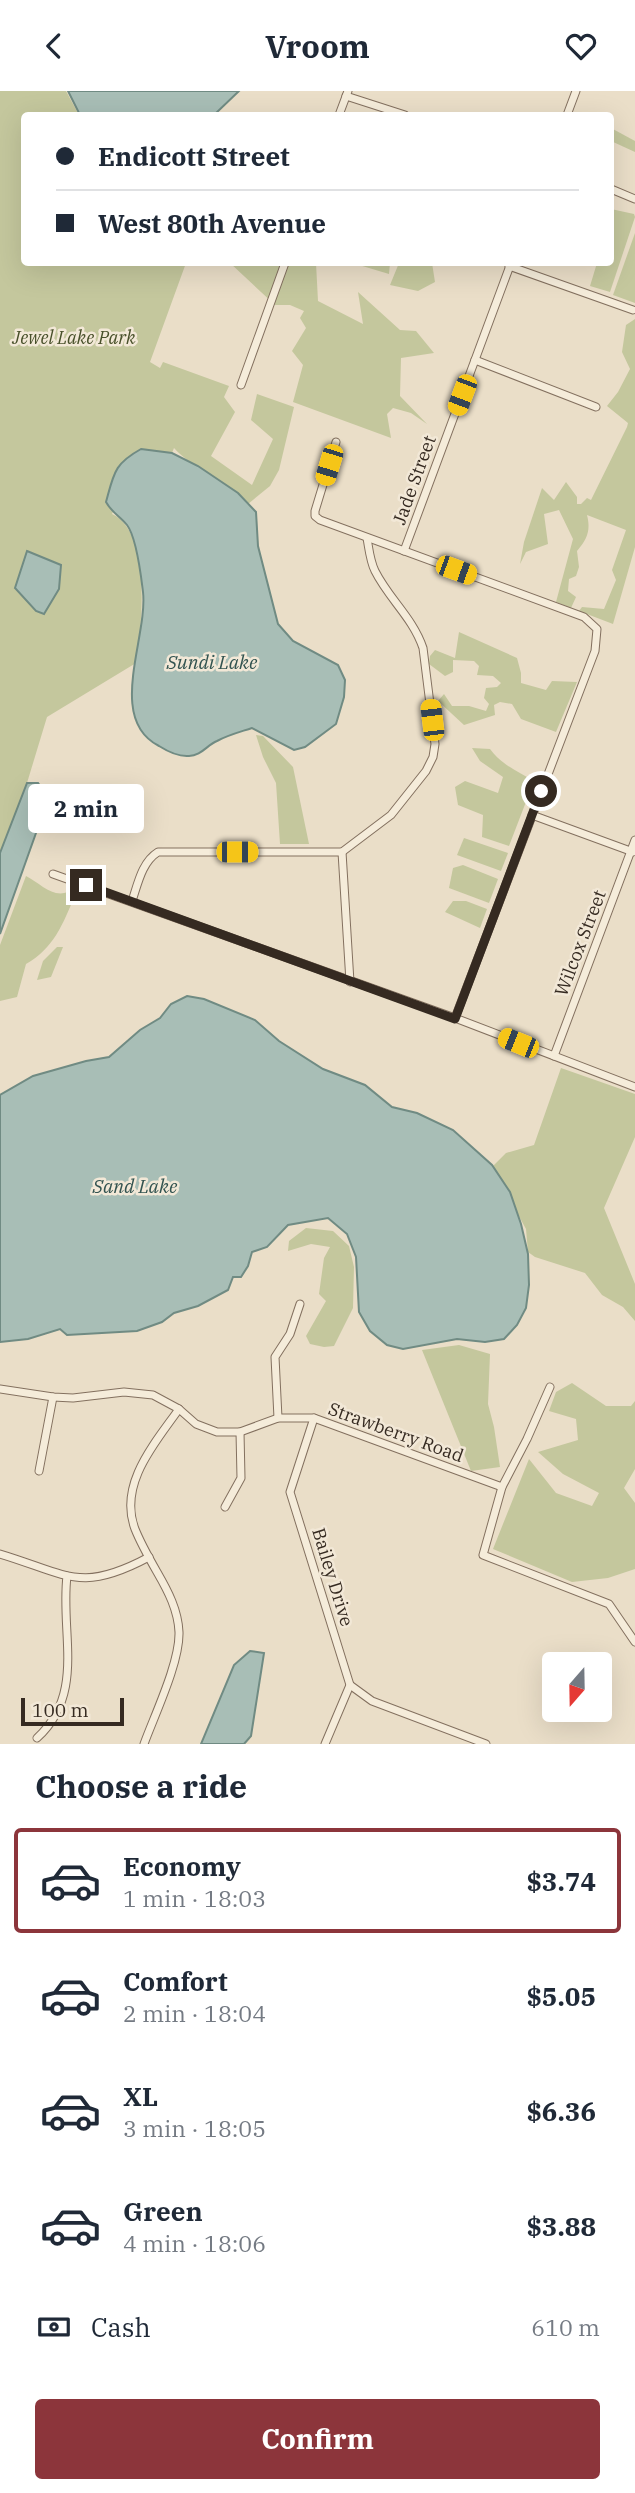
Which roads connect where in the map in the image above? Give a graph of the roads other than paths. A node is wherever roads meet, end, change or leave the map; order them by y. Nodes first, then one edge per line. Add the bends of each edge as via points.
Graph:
1 (576, 91) edge
2 (347, 94) edge
3 (340, 112) edge
4 (397, 112) edge
5 (568, 112) edge
6 (614, 190) edge
7 (635, 199) edge
8 (284, 266) edge
9 (509, 266) edge
10 (515, 266) edge
11 (633, 310) edge
12 (475, 360) junction
13 (241, 385) dead end
14 (596, 407) dead end
15 (336, 442) dead end
16 (367, 538) junction
17 (404, 551) junction
18 (532, 815) junction
19 (635, 840) edge
20 (342, 852) junction
21 (633, 853) edge
22 (53, 874) dead end
23 (132, 901) junction
24 (350, 982) junction
25 (455, 1019) junction
26 (554, 1056) junction
27 (635, 1087) edge
28 (300, 1304) dead end
29 (550, 1387) dead end
30 (0, 1389) edge
31 (53, 1397) junction
32 (179, 1409) junction
33 (278, 1418) junction
34 (314, 1418) junction
35 (240, 1432) junction
36 (38, 1471) dead end
37 (502, 1487) junction
38 (225, 1507) dead end
39 (0, 1554) edge
40 (149, 1557) junction
41 (67, 1576) junction
42 (635, 1642) edge
43 (350, 1685) junction
44 (37, 1738) dead end
45 (473, 1742) edge
46 (144, 1744) edge
47 (325, 1744) edge
48 (486, 1744) edge

1 - 5 street
2 - 3 street
2 - 4 street
6 - 7 street
8 - 13 street
9 - 12 street, Jade Street
10 - 11 street
12 - 14 street
12 - 17 street, Jade Street
15 - 16 street via 315,516
16 - 17 street
16 - 20 street via 376,574 418,632 435,744 426,771 391,815
17 - 18 street via 584,617 597,629 595,651
18 - 21 street
18 - 25 street
19 - 21 street, Wilcox Street
20 - 23 street via 158,852 145,866
20 - 24 street
21 - 26 street, Wilcox Street
22 - 23 street
23 - 24 street
24 - 25 street
25 - 26 street
26 - 27 street
28 - 33 street via 290,1334 275,1357
29 - 37 street
30 - 31 street
31 - 32 street via 124,1392 153,1395
31 - 36 street
32 - 35 street via 196,1424 217,1432
32 - 40 street via 148,1452 130,1504 134,1527
33 - 34 street, Strawberry Road
33 - 35 street
34 - 37 street, Strawberry Road
34 - 43 street, Bailey Drive via 290,1492
35 - 38 street via 241,1478
37 - 42 street via 483,1555 609,1604
39 - 41 street
40 - 41 street via 101,1577
40 - 46 street via 172,1602 179,1634 178,1651
41 - 44 street via 68,1686 48,1727
43 - 45 street via 372,1701
43 - 47 street
45 - 48 street

